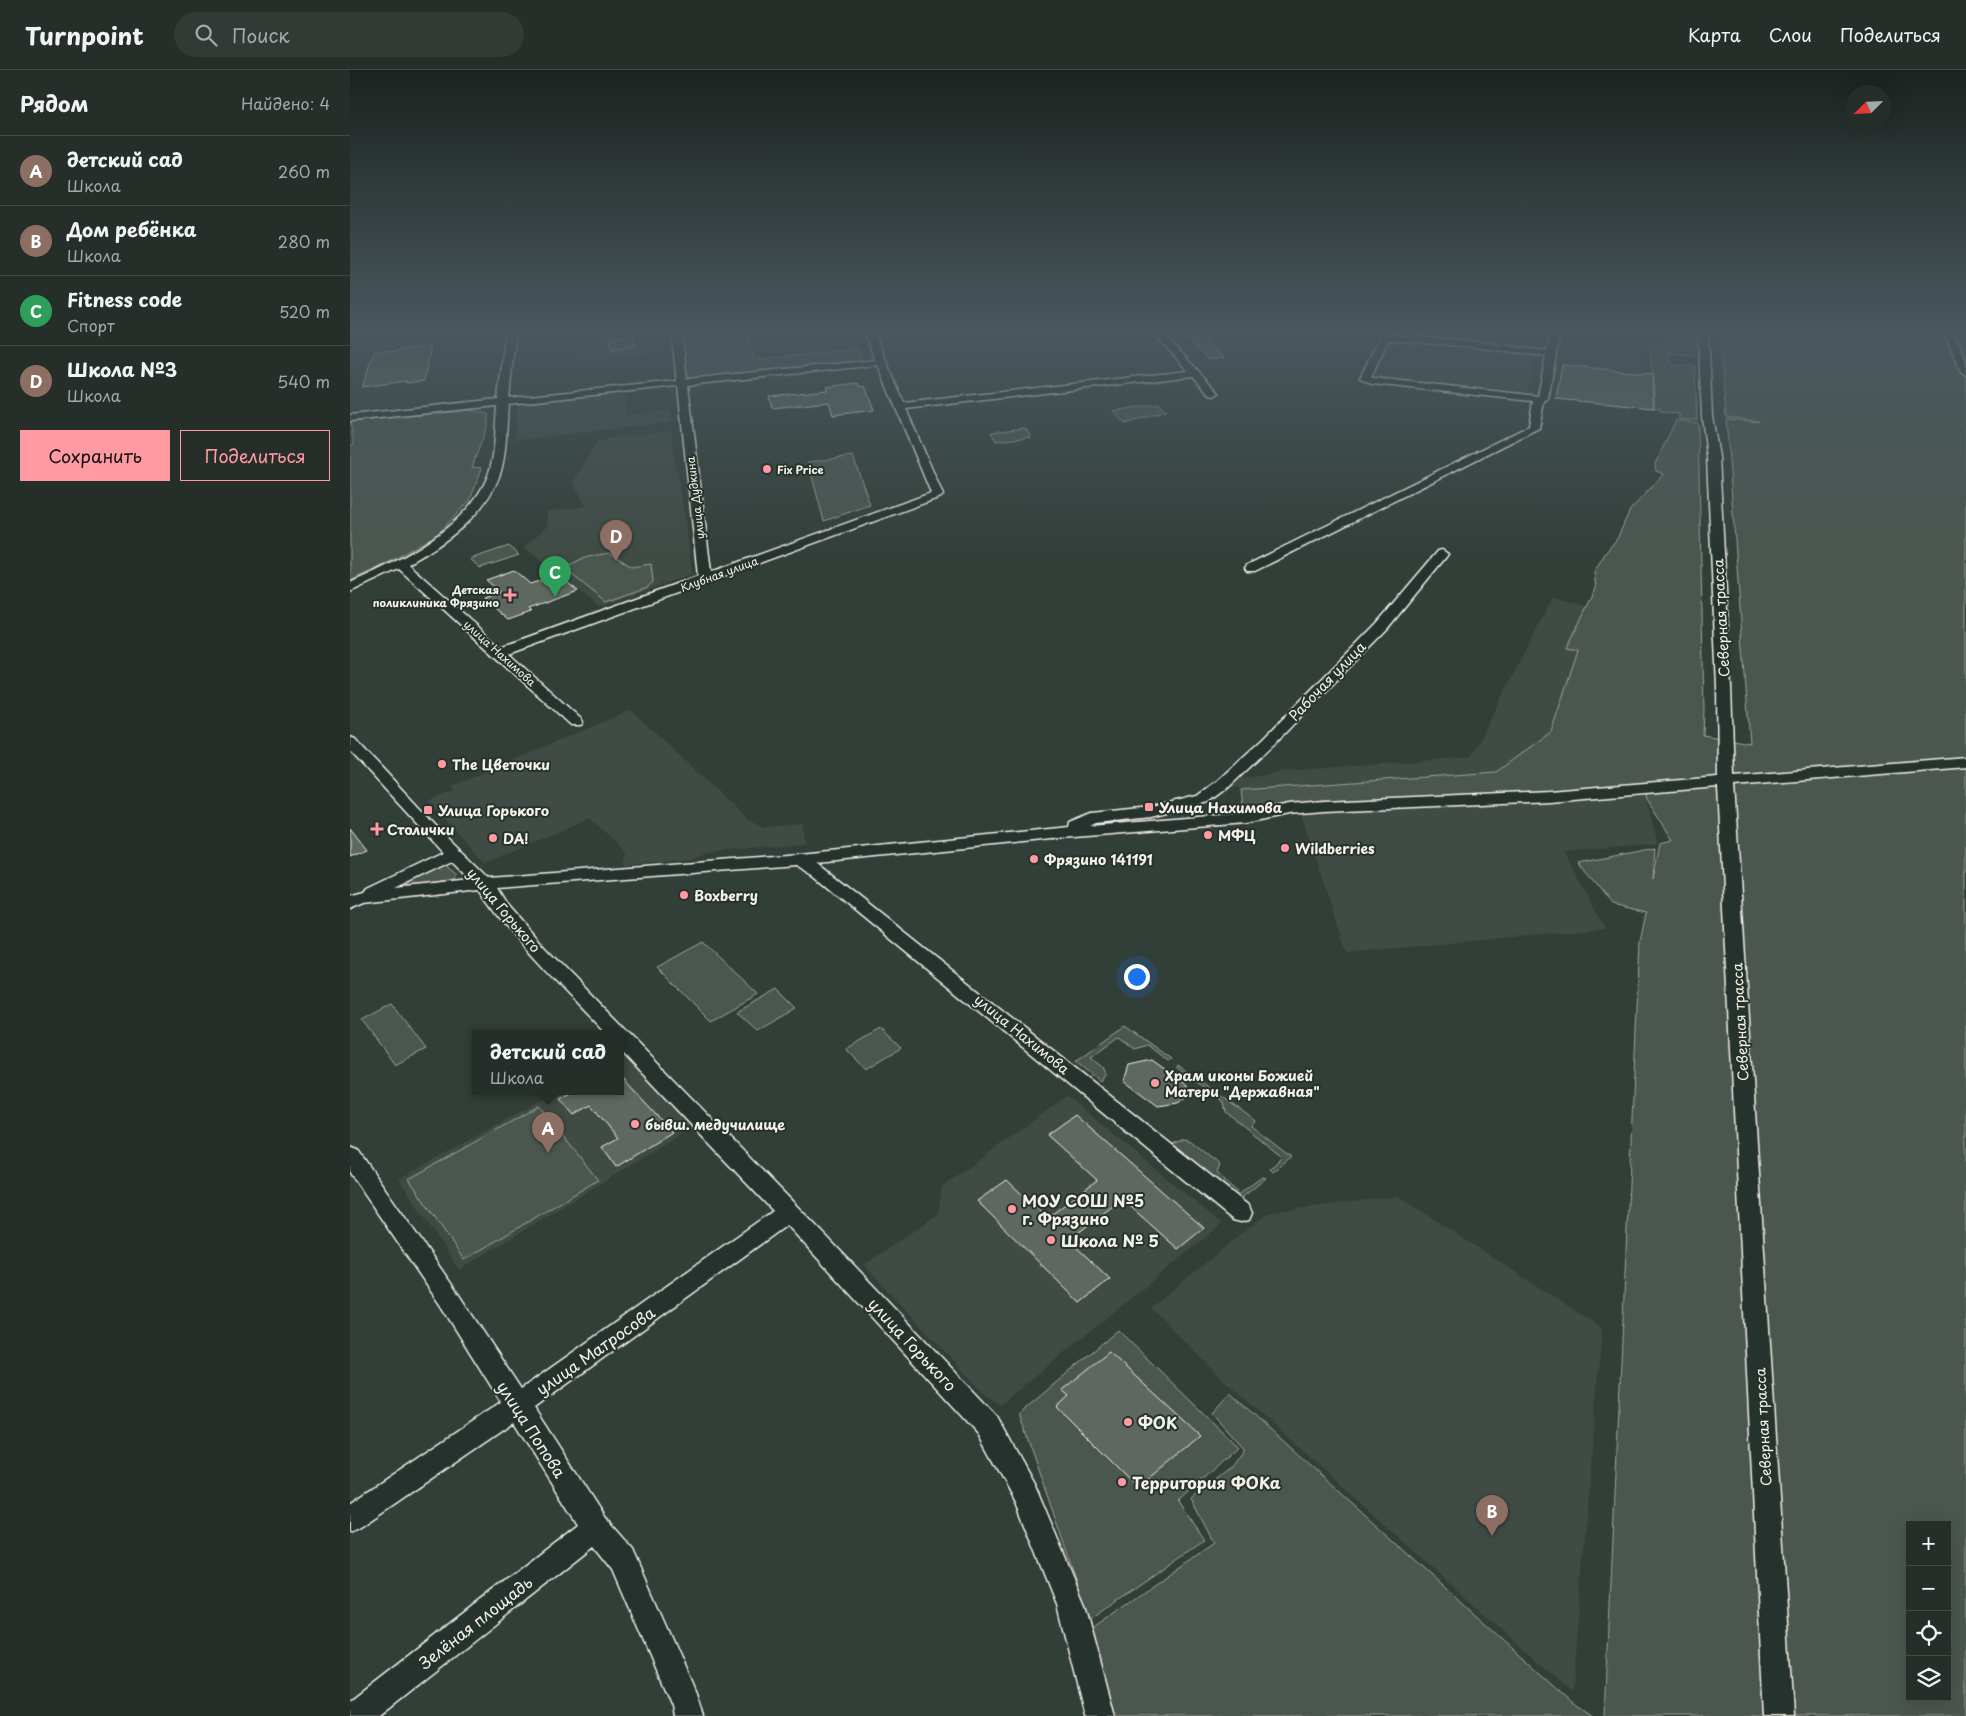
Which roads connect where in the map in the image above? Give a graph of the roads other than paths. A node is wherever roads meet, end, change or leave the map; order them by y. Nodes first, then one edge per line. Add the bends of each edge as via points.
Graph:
1 (469, 405) edge
2 (503, 405) edge
3 (685, 405) edge
4 (919, 405) edge
5 (1538, 405) edge
6 (1706, 405) edge
7 (900, 407) joint
8 (350, 418) edge
9 (1442, 554) dead end
10 (401, 564) junction
11 (1251, 568) dead end
12 (705, 579) junction
13 (350, 588) edge
14 (500, 652) junction
15 (576, 722) dead end
16 (350, 742) edge
17 (1966, 762) edge
18 (1726, 781) junction
19 (1203, 799) junction
20 (1209, 820) junction
21 (1062, 833) junction
22 (454, 853) junction
23 (799, 859) junction
24 (485, 884) junction
25 (356, 901) edge
26 (614, 1030) edge
27 (624, 1041) edge
28 (350, 1156) edge
29 (788, 1212) junction
30 (1241, 1213) dead end
31 (517, 1406) junction
32 (350, 1519) edge
33 (596, 1528) junction
34 (355, 1716) edge
35 (688, 1716) edge
36 (1100, 1716) edge
37 (1779, 1716) edge

1 - 8 street
2 - 10 street via 493,478 482,497 465,518 439,540
3 - 12 street, улица Дудкина
4 - 7 street
5 - 11 street via 1534,428
6 - 18 street, Северная трасса via 1713,457
7 - 12 street, Клубная улица via 937,495
9 - 19 street, Рабочая улица via 1368,639 1269,741
10 - 13 street
10 - 14 street, улица Нахимова
12 - 14 street, Клубная улица
14 - 15 street, улица Нахимова
16 - 22 street, улица Горького
17 - 18 street
18 - 20 street via 1549,796 1324,806
18 - 37 street, Северная трасса
19 - 20 street
19 - 21 street via 1151,812 1092,818
20 - 21 street
21 - 23 street
22 - 24 street, улица Горького
22 - 25 street
23 - 24 street
23 - 30 street, улица Нахимова via 819,871
24 - 25 street
24 - 26 street, улица Горького via 502,910 538,952
27 - 29 street, улица Горького
28 - 31 street, улица Попова via 449,1299
29 - 31 street, улица Матросова
29 - 36 street, улица Горького via 988,1425 1026,1494 1072,1604
31 - 32 street, улица Матросова
31 - 33 street, улица Попова
33 - 34 street, Зелёная площадь
33 - 35 street, улица Попова via 623,1560 686,1704

